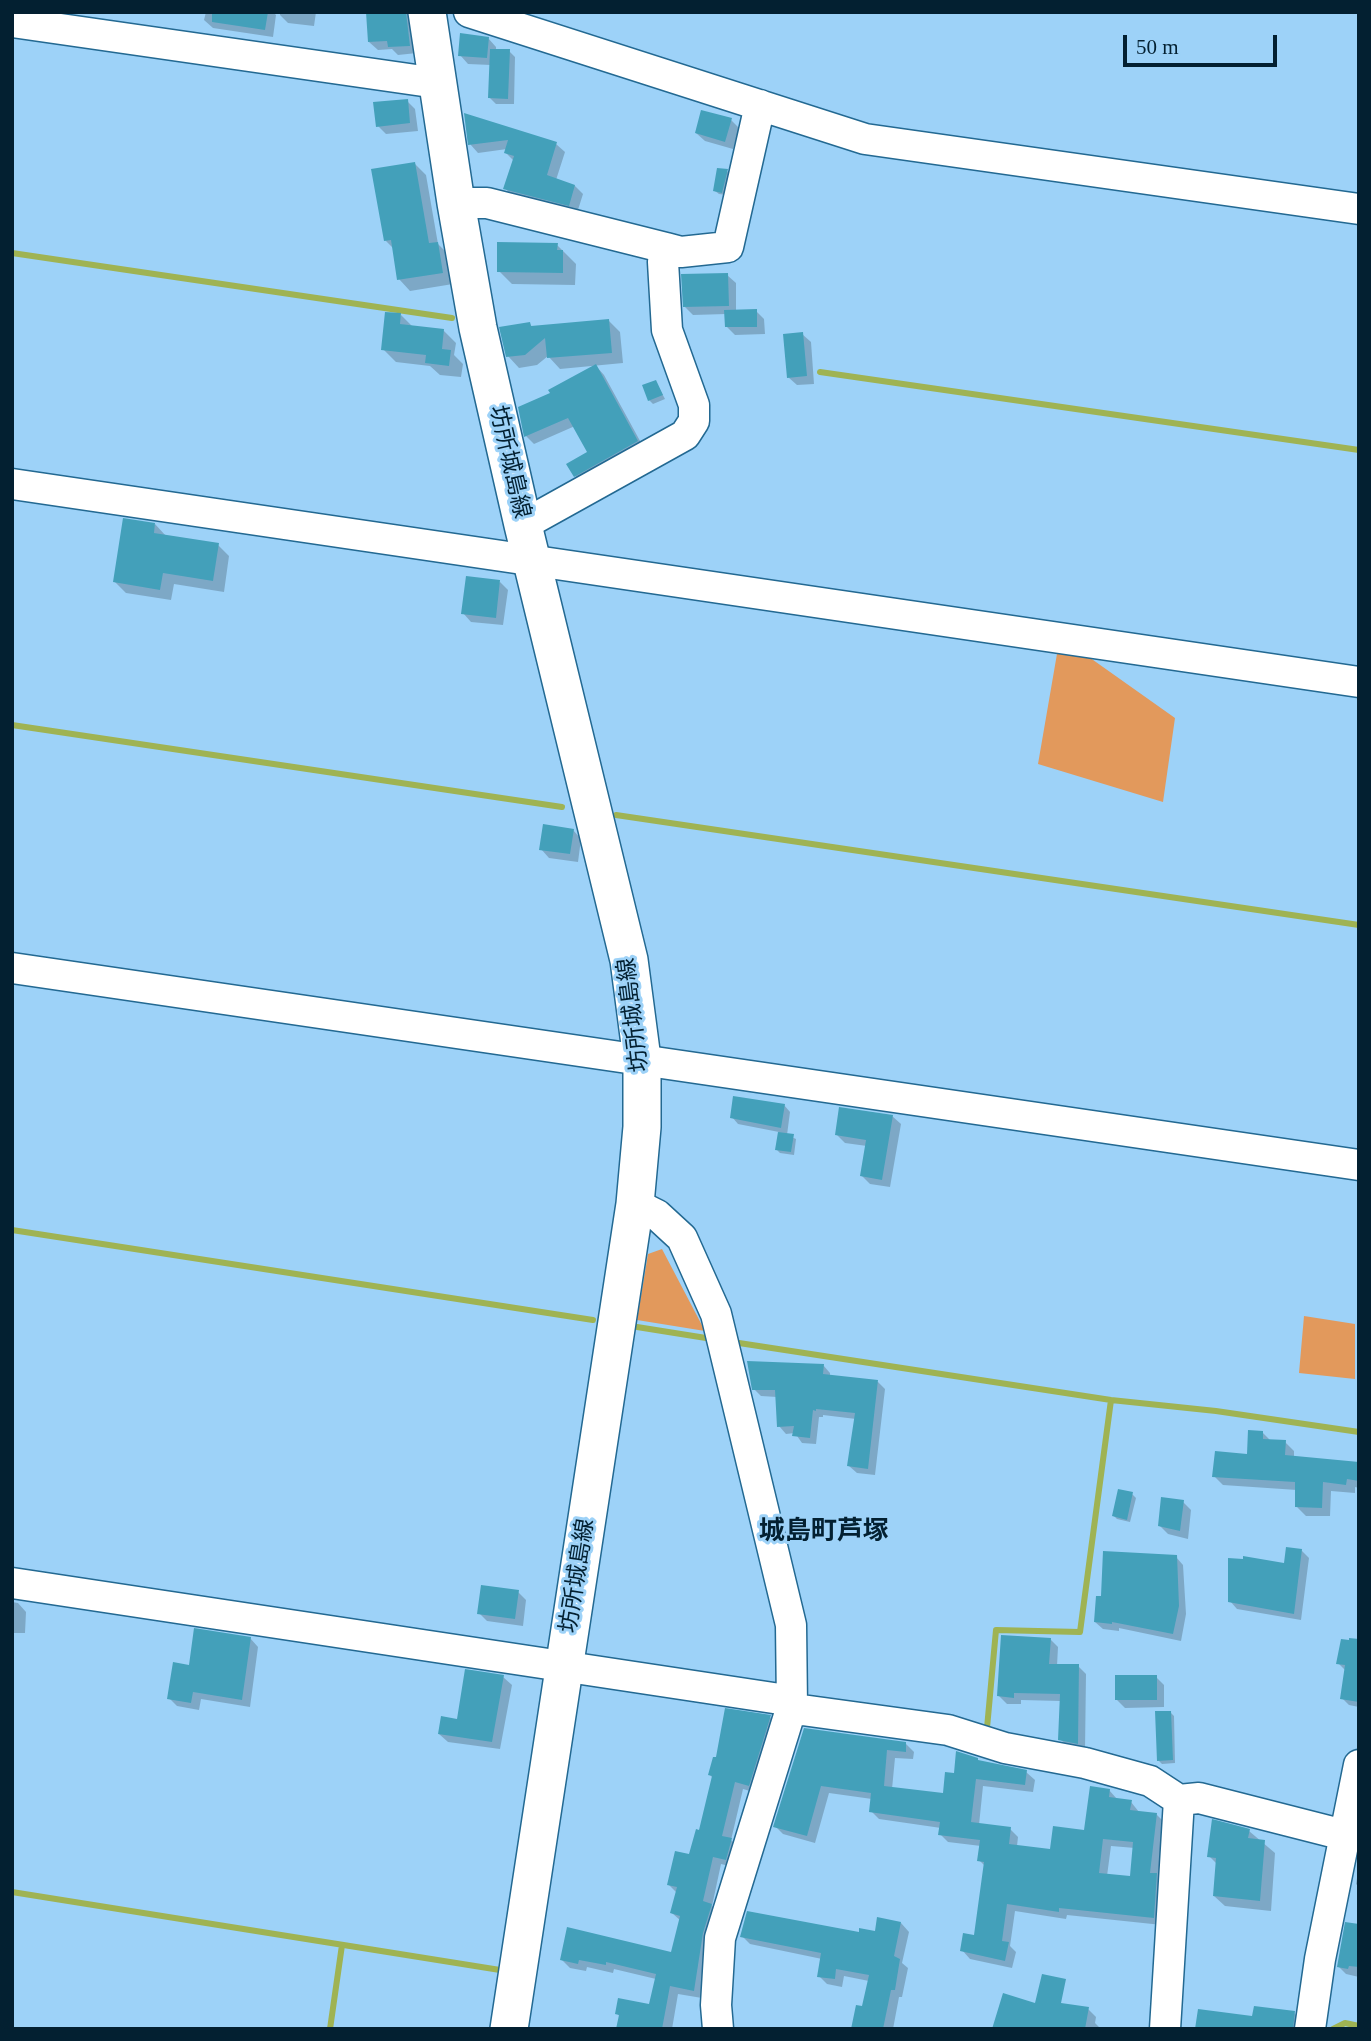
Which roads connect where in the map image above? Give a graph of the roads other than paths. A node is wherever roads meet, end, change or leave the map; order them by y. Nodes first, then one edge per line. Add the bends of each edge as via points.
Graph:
1 (428, 12) edge
2 (469, 12) edge
3 (12, 22) edge
4 (438, 83) junction
5 (760, 105) junction
6 (456, 203) junction
7 (1359, 209) edge
8 (666, 248) junction
9 (12, 484) edge
10 (523, 525) junction
11 (533, 562) junction
12 (1359, 682) edge
13 (12, 968) edge
14 (642, 1059) junction
15 (1359, 1165) edge
16 (635, 1204) junction
17 (12, 1583) edge
18 (564, 1666) junction
19 (792, 1706) junction
20 (1359, 1765) edge
21 (1179, 1800) junction
22 (1350, 1829) edge
23 (509, 2029) edge
24 (718, 2029) edge
25 (1165, 2029) edge
26 (1310, 2029) edge

1 - 4 main road, 坊所城島線
2 - 5 street
3 - 4 street
4 - 6 main road, 坊所城島線
5 - 7 street via 865,139
5 - 8 street via 728,247 681,252
6 - 8 street via 487,203
6 - 10 main road, 坊所城島線 via 478,328
8 - 10 street via 667,330 694,405 694,421 685,435
9 - 11 street
10 - 11 main road, 坊所城島線
11 - 12 street
11 - 14 main road, 坊所城島線 via 629,960
13 - 14 street
14 - 15 street
14 - 16 main road, 坊所城島線
16 - 18 main road, 坊所城島線
16 - 19 street via 657,1214 682,1238 716,1314 791,1625
17 - 18 street
18 - 19 street via 780,1699
18 - 23 main road, 坊所城島線
19 - 21 street via 948,1730 1005,1748 1085,1763 1150,1781
19 - 24 street via 720,1938
20 - 22 street
21 - 22 street via 1199,1798
21 - 25 street
22 - 26 street via 1320,1959

